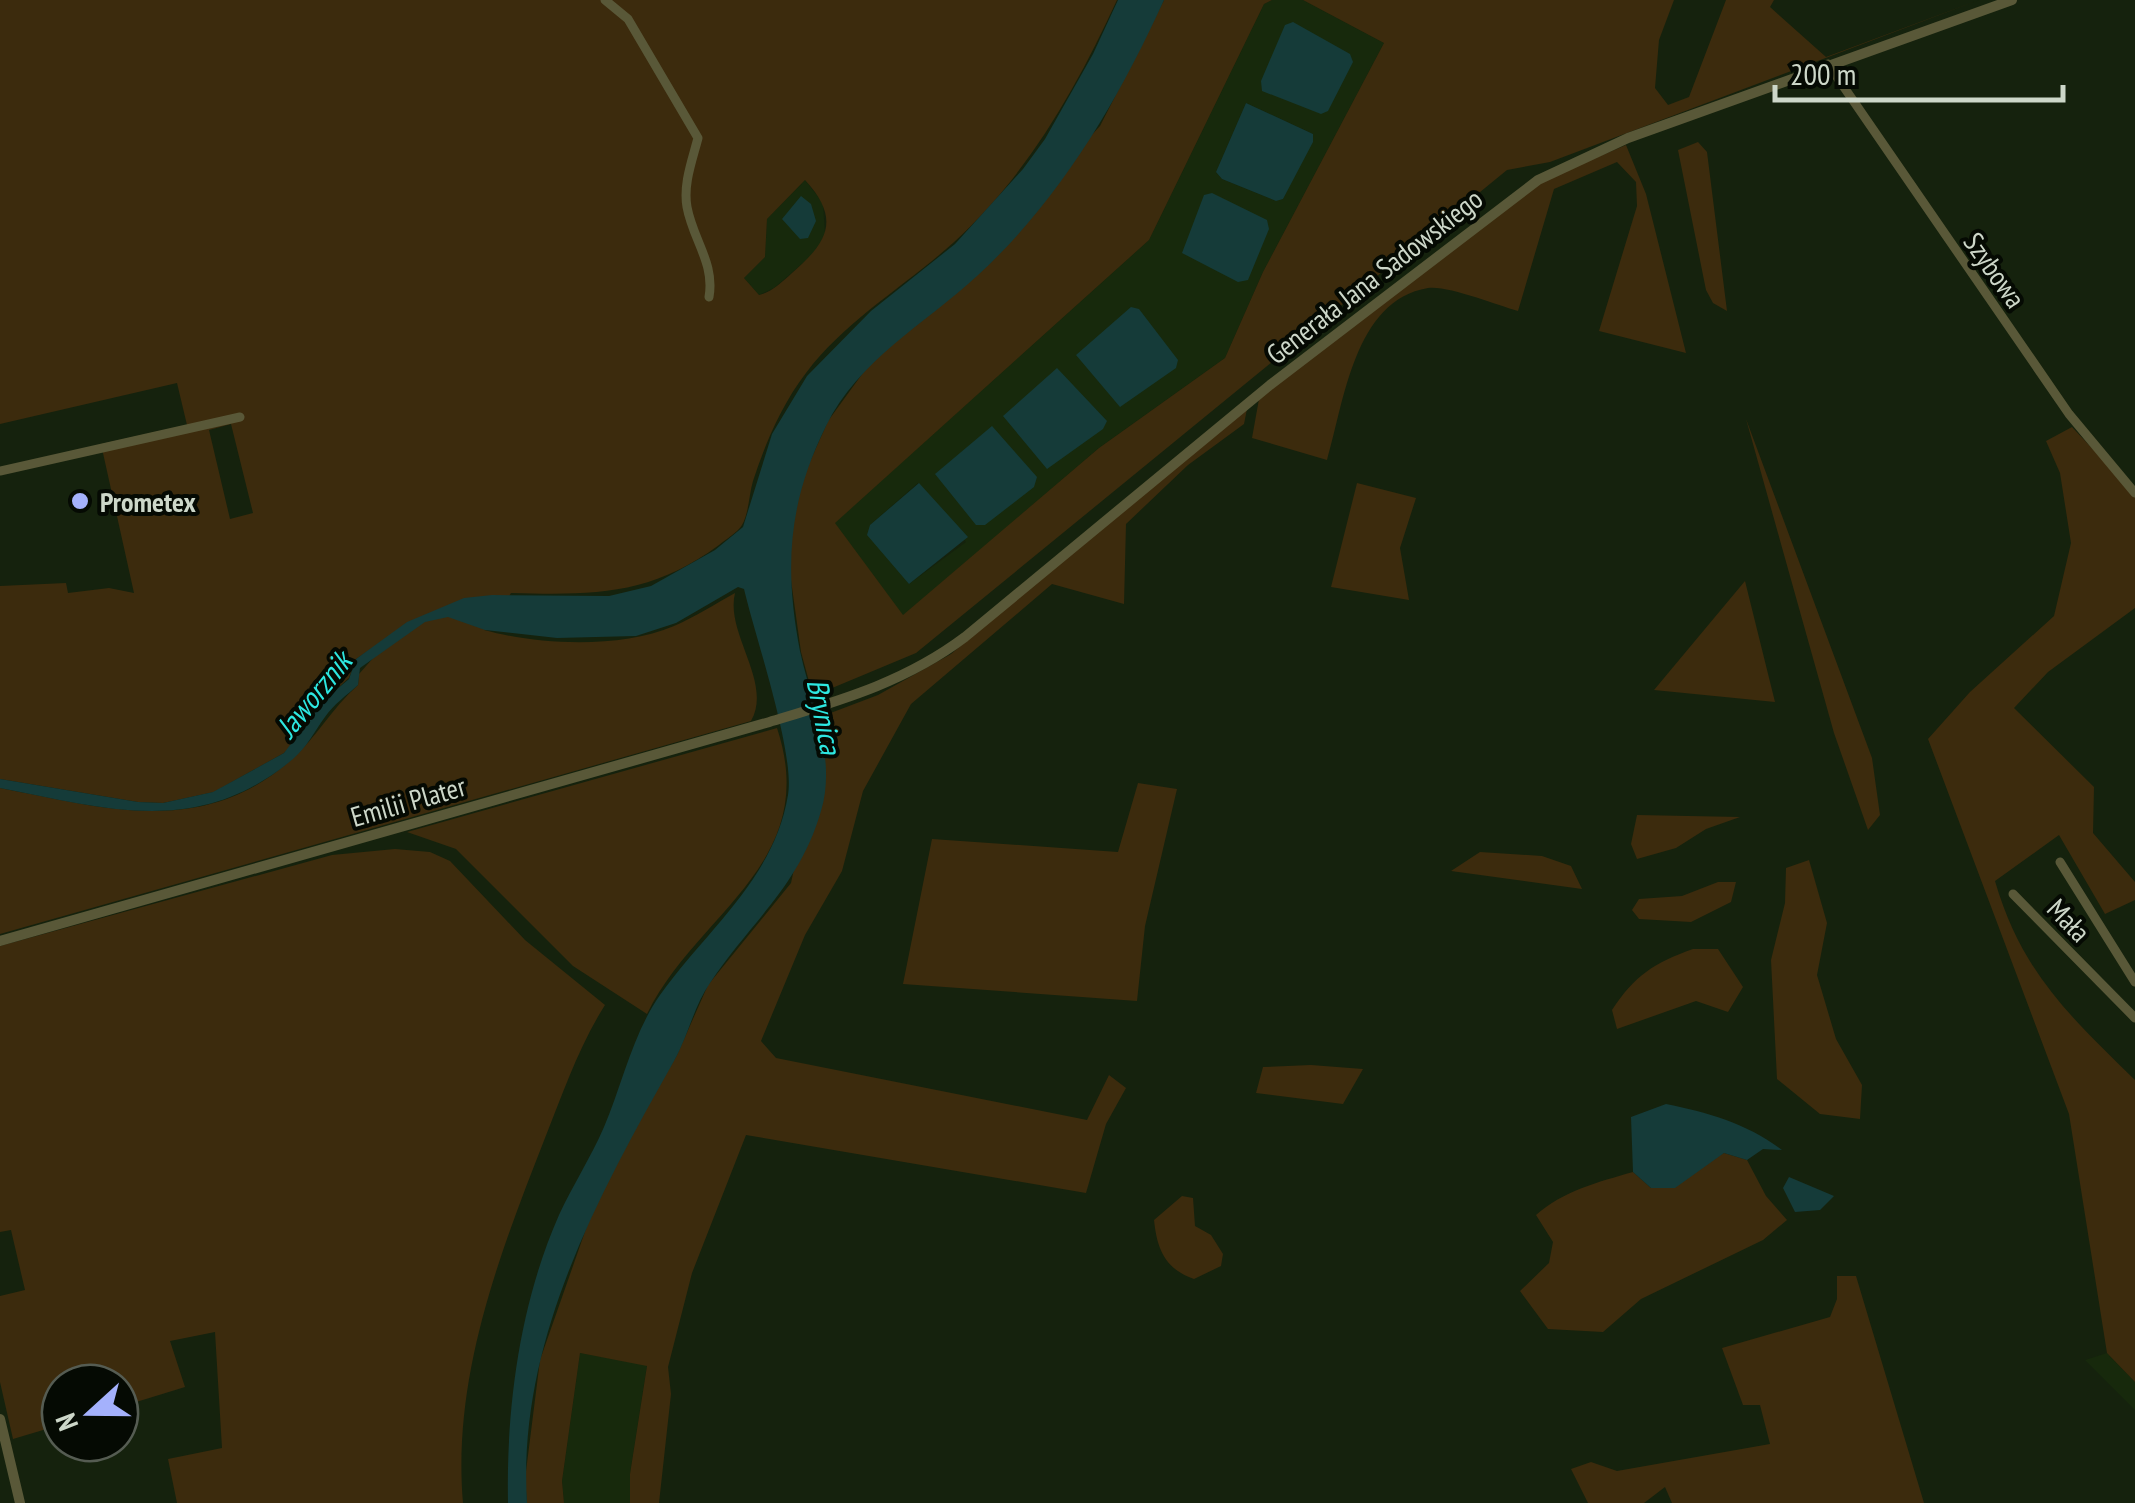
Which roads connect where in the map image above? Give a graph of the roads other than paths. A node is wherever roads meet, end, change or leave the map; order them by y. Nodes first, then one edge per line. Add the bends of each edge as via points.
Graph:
1 (604, 0) edge
2 (2012, 0) edge
3 (1828, 64) junction
4 (709, 298) dead end
5 (240, 416) dead end
6 (0, 471) edge
7 (2135, 493) edge
8 (829, 704) joint
9 (2060, 862) dead end
10 (2013, 894) dead end
11 (0, 941) edge
12 (2135, 982) edge
13 (2135, 1018) edge
14 (0, 1419) edge
15 (20, 1503) edge

1 - 4 street via 628,19 698,138 685,187 708,263
2 - 3 street, Generała Jana Sadowskiego
3 - 7 street, Szybowa via 2046,382
3 - 8 street, Generała Jana Sadowskiego via 1628,138 1538,180 1270,385 939,656 875,690
5 - 6 street
8 - 11 street, Emilii Plater
9 - 12 street
10 - 13 street, Mała
14 - 15 street

